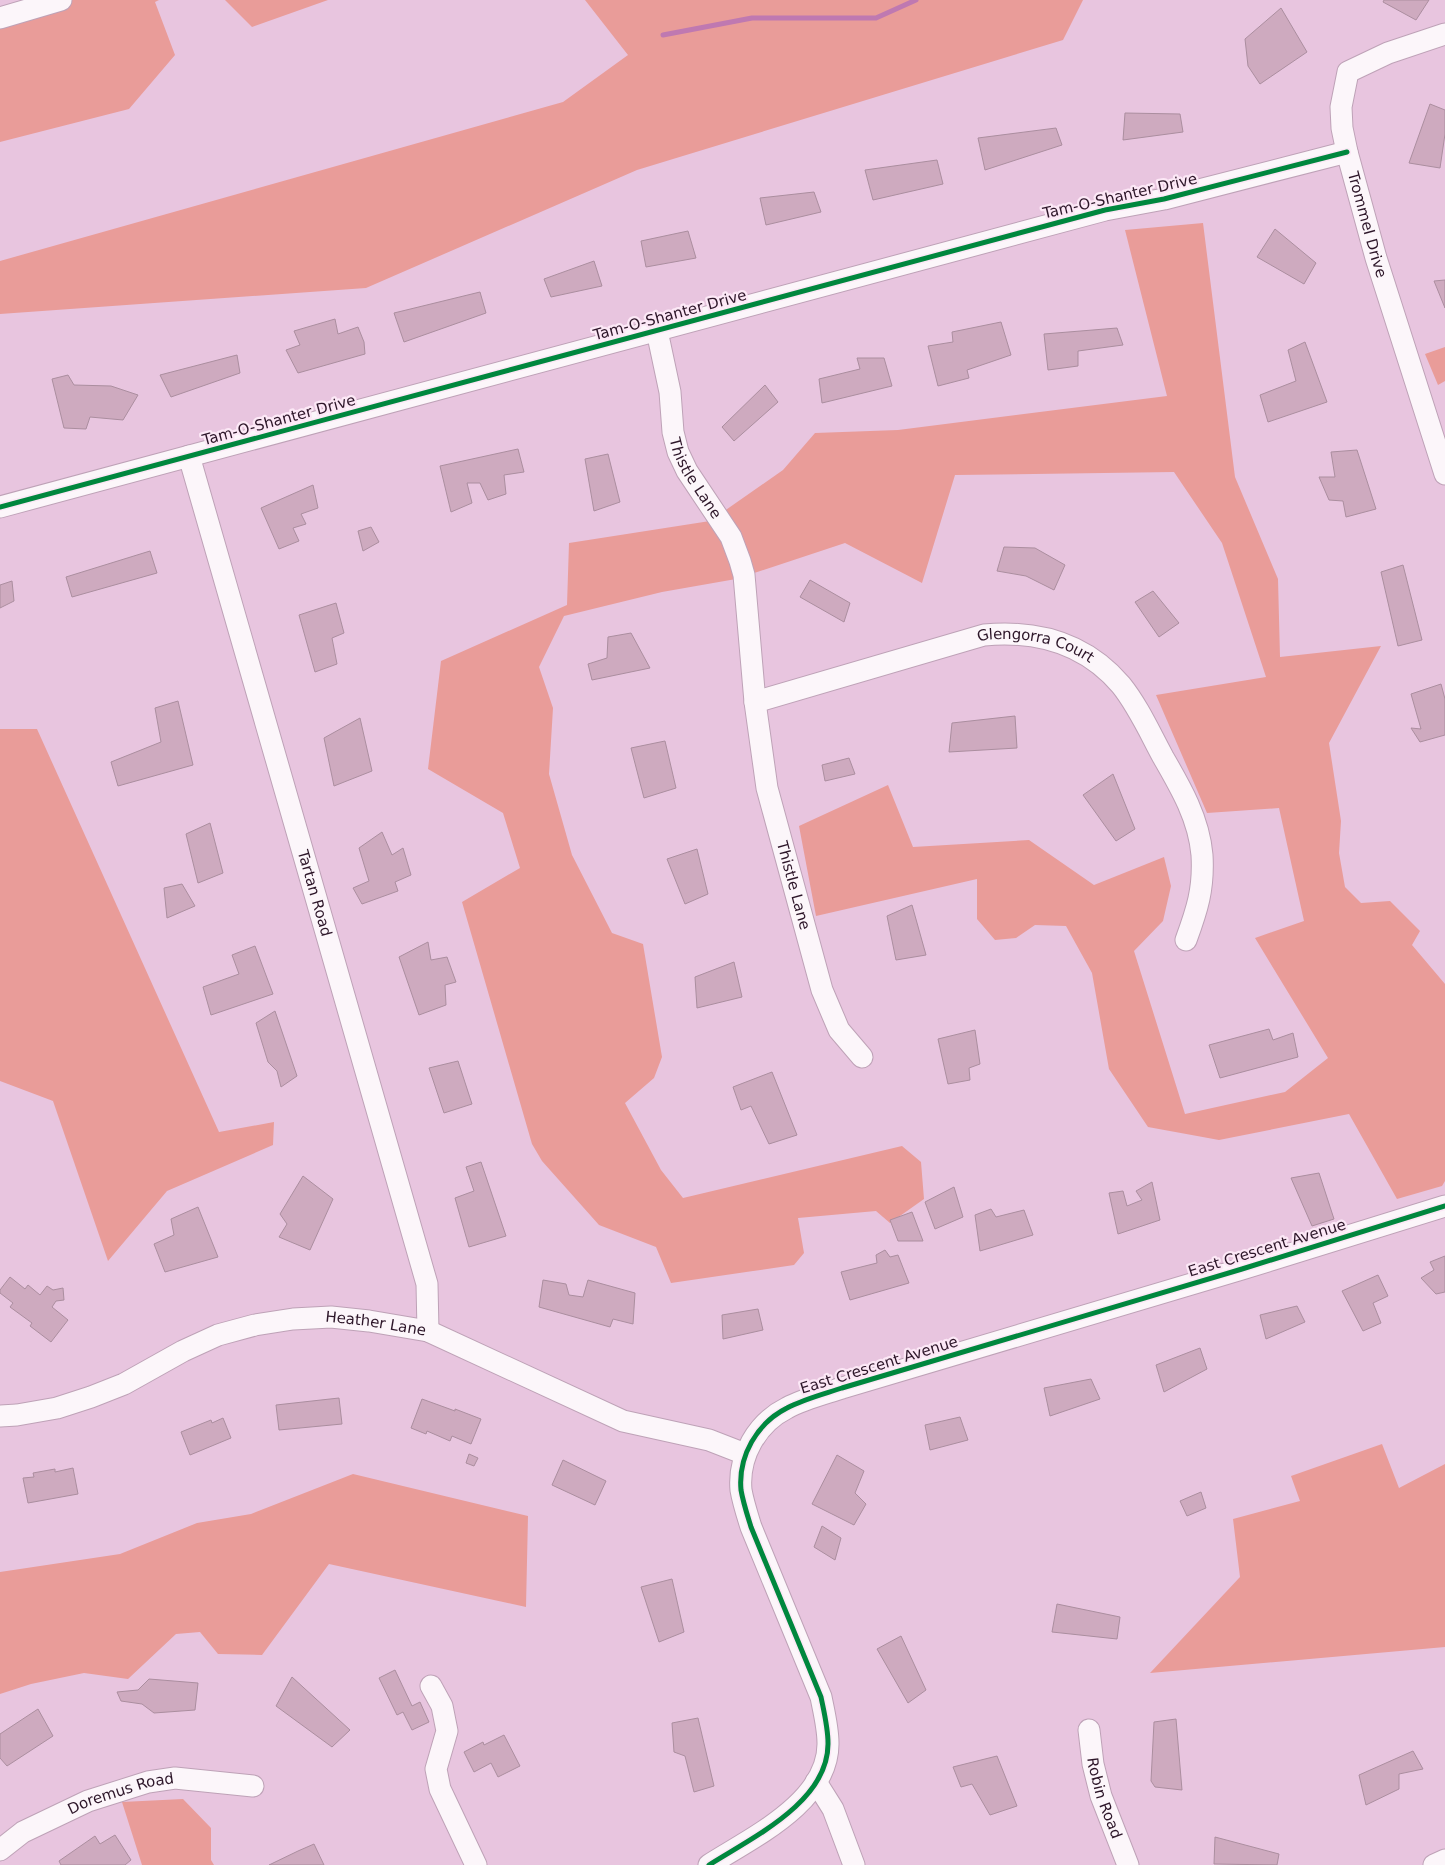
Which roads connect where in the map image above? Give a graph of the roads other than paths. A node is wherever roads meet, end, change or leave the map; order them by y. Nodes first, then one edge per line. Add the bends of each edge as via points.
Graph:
1 (60, 0) edge
2 (0, 18) edge
3 (1445, 34) edge
4 (1347, 152) junction
5 (657, 332) junction
6 (189, 456) junction
7 (1445, 474) edge
8 (0, 507) edge
9 (755, 702) junction
10 (1186, 940) dead end
11 (862, 1057) dead end
12 (1445, 1206) edge
13 (428, 1331) junction
14 (0, 1416) edge
15 (745, 1454) junction
16 (432, 1686) dead end
17 (1089, 1730) dead end
18 (816, 1782) junction
19 (253, 1786) dead end
20 (0, 1850) edge
21 (1445, 1860) edge
22 (476, 1865) edge
23 (709, 1865) edge
24 (854, 1865) edge
25 (1128, 1865) edge
26 (1434, 1865) edge

1 - 2 street
3 - 4 street, Trommel Drive via 1388,53 1348,72 1341,107
4 - 5 street, Tam-O-Shanter Drive via 1164,199 1105,210
4 - 7 street, Trommel Drive via 1376,258
5 - 6 street, Tam-O-Shanter Drive
5 - 9 street, Thistle Lane via 678,452 731,537 744,575
6 - 8 street, Tam-O-Shanter Drive
6 - 13 street, Tartan Road via 426,1284
9 - 10 street, Glengorra Court via 984,635 1037,636 1082,652 1104,668 1136,707 1188,802 1198,829 1202,880 1198,908
9 - 11 street, Thistle Lane via 767,788 822,990 839,1030
12 - 15 street, East Crescent Avenue via 842,1388 787,1408 766,1423
13 - 14 street, Heather Lane via 331,1317 255,1325 183,1350 124,1384 92,1397 57,1408
13 - 15 street, Heather Lane via 622,1421 709,1440
15 - 18 street, East Crescent Avenue via 741,1488 745,1509 808,1664 826,1720 828,1745 825,1765
16 - 22 street via 442,1706 447,1731 436,1777
17 - 25 street, Robin Road via 1101,1796
18 - 23 street, East Crescent Avenue via 803,1800 780,1820
18 - 24 street via 833,1809
19 - 20 street, Doremus Road via 175,1778 148,1782 88,1801 23,1832
21 - 26 street

